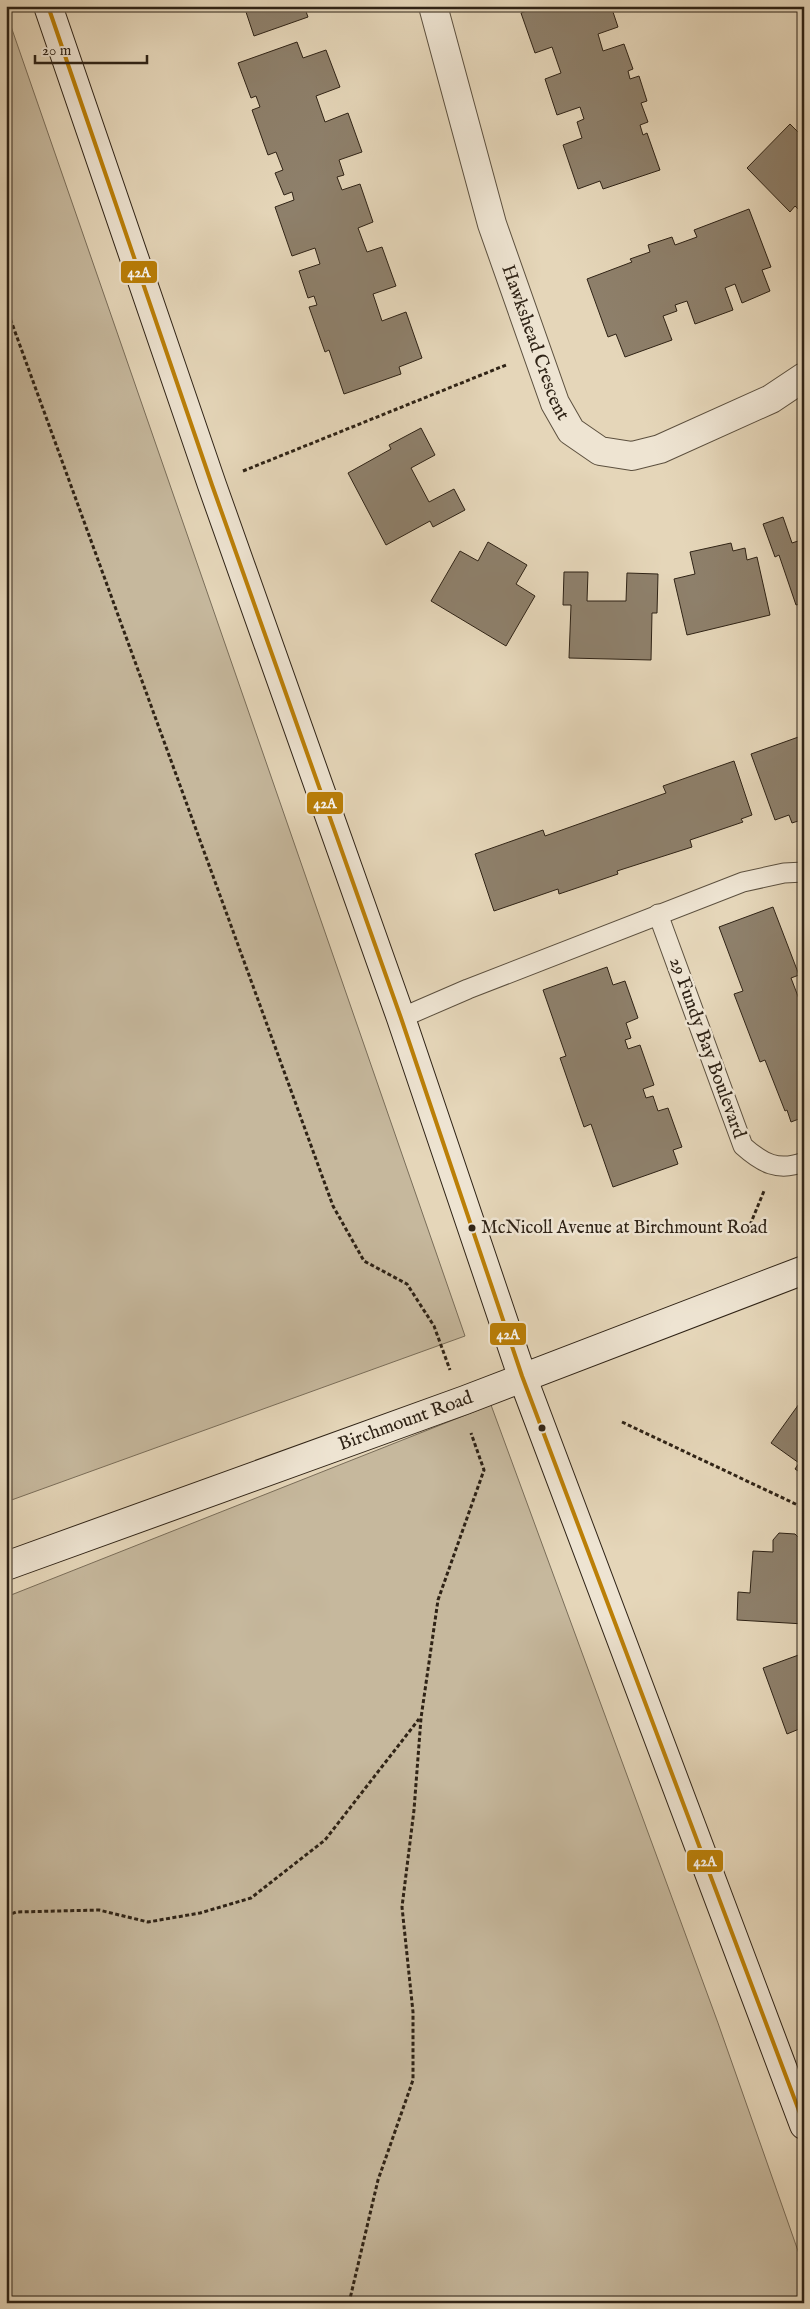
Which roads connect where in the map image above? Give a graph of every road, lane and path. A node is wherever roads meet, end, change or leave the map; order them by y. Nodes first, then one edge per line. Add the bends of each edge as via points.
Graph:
1 (48, 6) edge
2 (433, 6) edge
3 (6, 307) edge
4 (537, 353) junction
5 (804, 377) edge
6 (212, 484) junction
7 (804, 872) edge
8 (658, 914) junction
9 (400, 1018) junction
10 (804, 1162) edge
11 (774, 1165) junction
12 (750, 1225) dead end
13 (804, 1270) edge
14 (434, 1326) dead end
15 (522, 1376) junction
16 (622, 1422) dead end
17 (484, 1470) dead end
18 (804, 1508) edge
19 (6, 1566) edge
20 (421, 1718) junction
21 (6, 1916) edge
22 (804, 2125) edge
23 (348, 2303) edge

1 - 6 main road
2 - 4 main road, Hawkshead Crescent via 483,196
3 - 14 path via 333,1206 364,1261 407,1284
4 - 5 main road, Hawkshead Crescent via 555,403 571,431 600,451 632,456 660,448 771,399
4 - 6 path
6 - 9 main road
7 - 8 lane via 743,882
8 - 9 lane
8 - 11 lane, 29 Fundy Bay Boulevard via 743,1146 759,1160
9 - 15 main road
10 - 11 lane, 29 Fundy Bay Boulevard
11 - 12 path
13 - 15 main road, Birchmount Road
15 - 19 main road, Birchmount Road
15 - 22 main road
16 - 18 path
17 - 20 path via 438,1600
20 - 21 path via 325,1840 250,1898 200,1913 148,1922 99,1910 16,1912
20 - 23 path via 402,1907 413,2012 413,2080 378,2180

